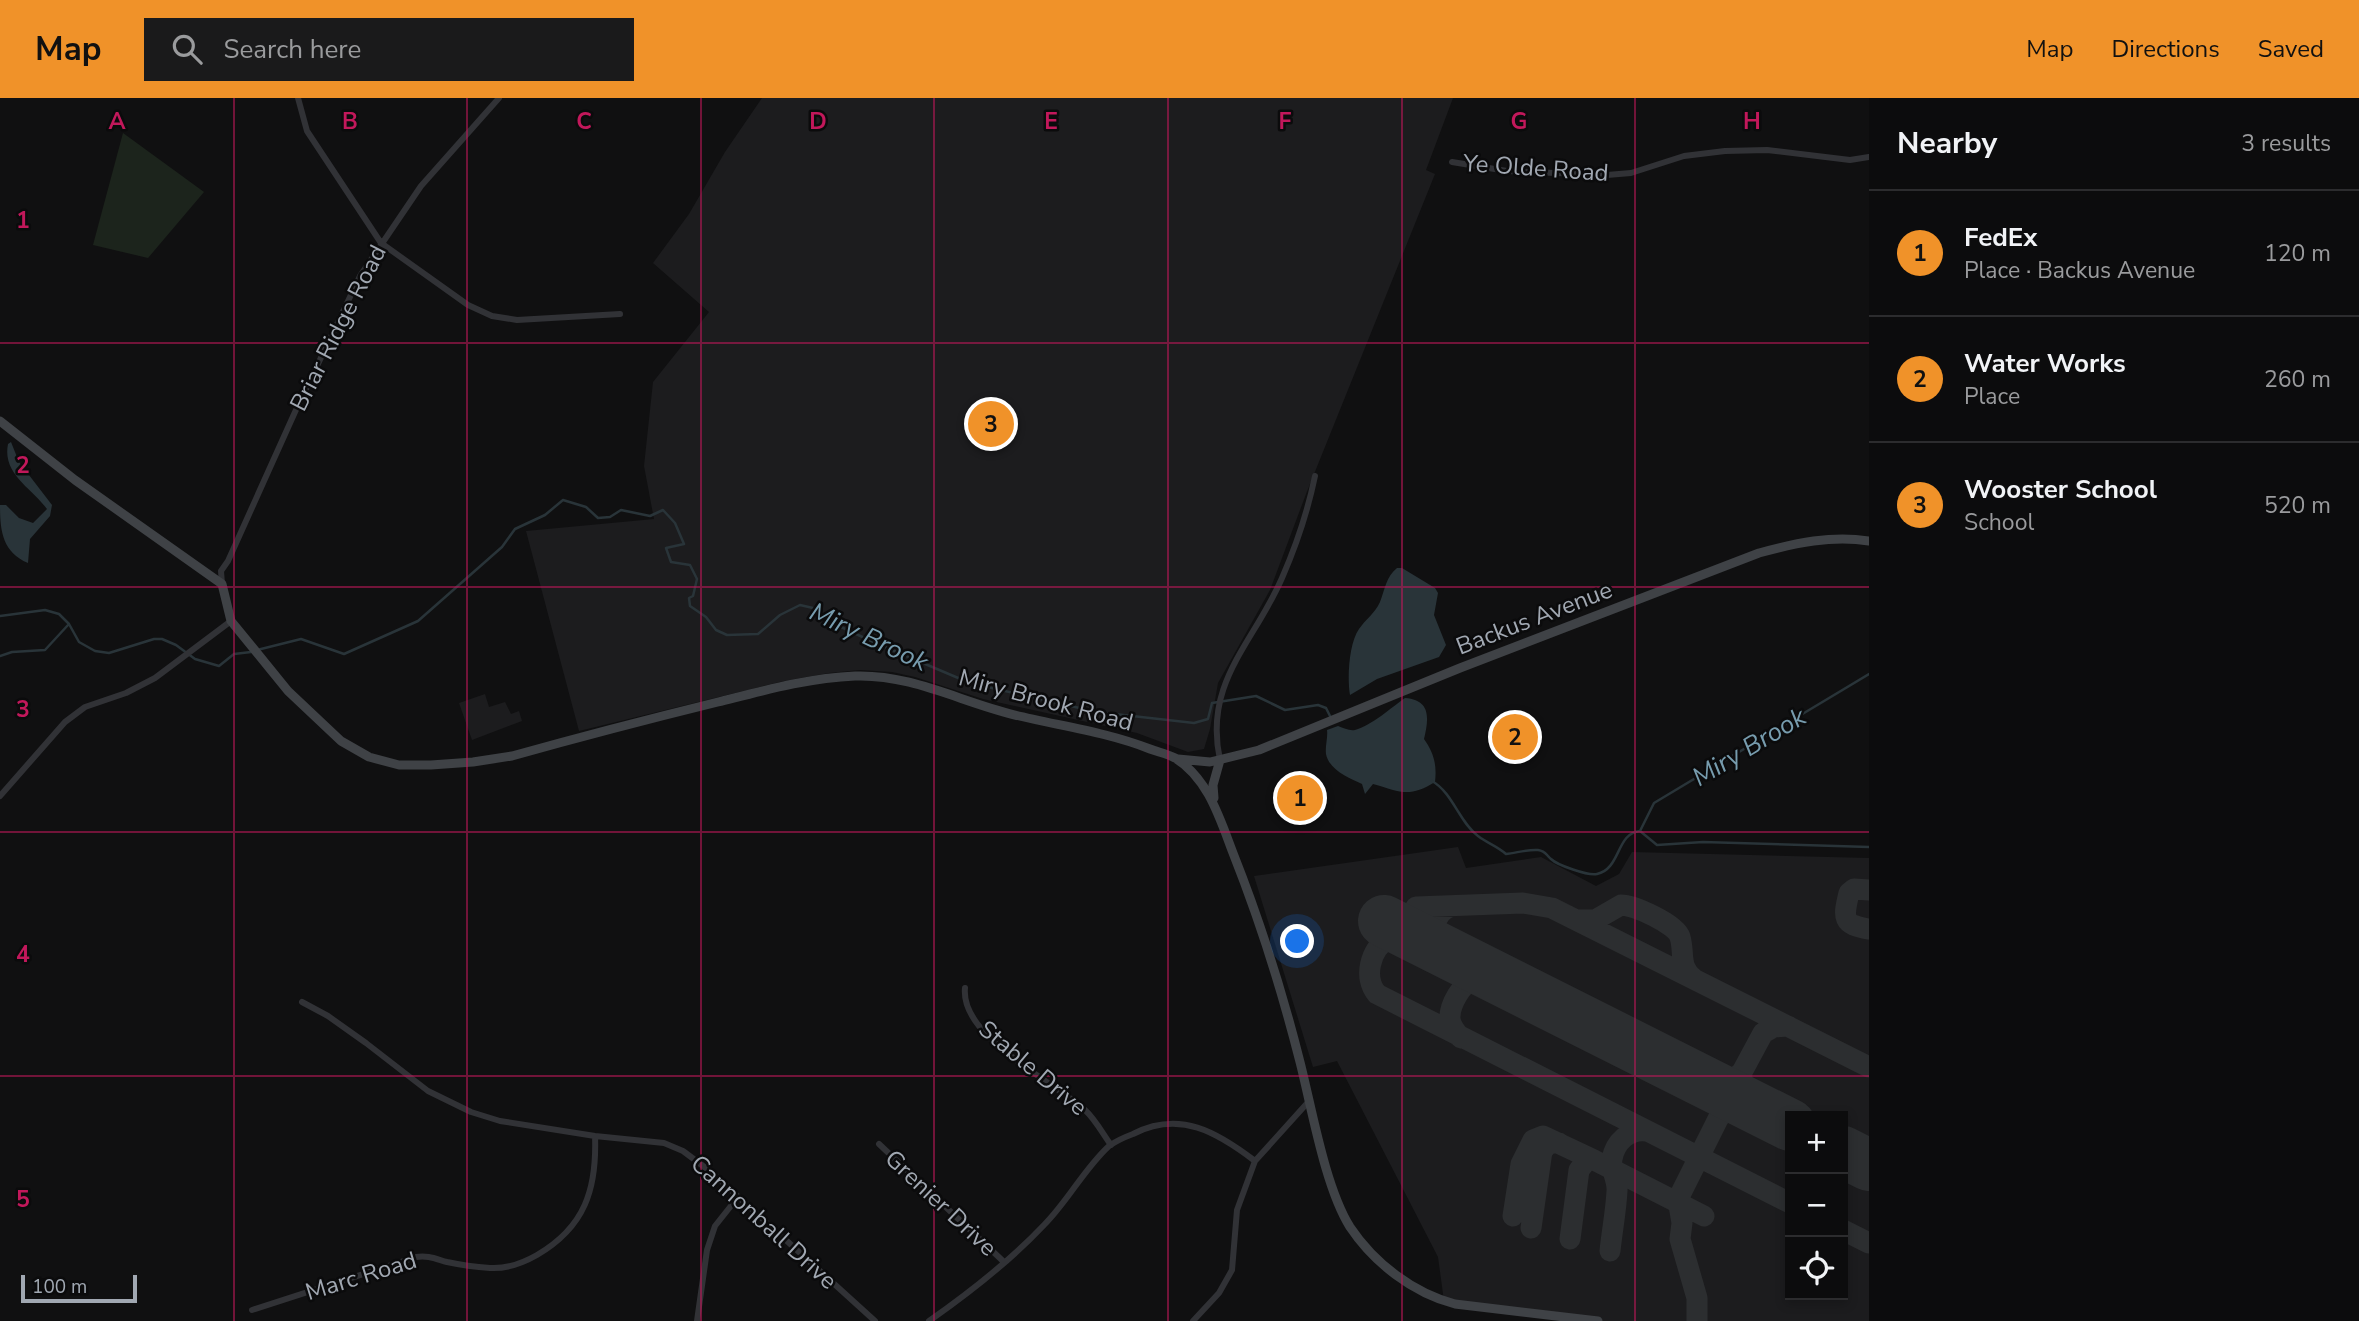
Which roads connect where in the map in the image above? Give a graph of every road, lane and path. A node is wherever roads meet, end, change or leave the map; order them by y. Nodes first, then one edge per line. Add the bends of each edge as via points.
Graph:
1 (298, 98) edge
2 (499, 98) edge
3 (1869, 157) edge
4 (1452, 162) dead end
5 (381, 243) junction
6 (620, 314) dead end
7 (0, 421) edge
8 (1315, 476) dead end
9 (1869, 541) edge
10 (222, 584) junction
11 (231, 621) junction
12 (1176, 759) junction
13 (1220, 760) junction
14 (0, 796) edge
15 (1215, 807) junction
16 (965, 988) dead end
17 (302, 1002) dead end
18 (1310, 1100) junction
19 (595, 1136) junction
20 (879, 1144) dead end
21 (1111, 1145) junction
22 (1255, 1161) junction
23 (738, 1197) junction
24 (1004, 1262) junction
25 (252, 1310) dead end
26 (697, 1321) edge
27 (874, 1321) edge
28 (929, 1321) edge
29 (1193, 1321) edge
30 (1598, 1321) edge

1 - 5 street via 307,131
2 - 5 street, Briar Ridge Road via 421,186
3 - 4 street, Ye Olde Road via 1850,160 1766,150 1725,151 1607,175 1507,171
5 - 6 street via 468,305 492,316 517,320
5 - 10 street, Briar Ridge Road via 360,276 220,571
7 - 10 main road
8 - 13 street via 1283,577 1228,673 1219,707
9 - 13 main road, Backus Avenue via 1823,540 1759,553 1259,750
10 - 11 main road, Miry Brook Road
11 - 12 main road, Miry Brook Road via 288,691 341,741 369,757 399,765 512,756 759,692 862,676 913,682 989,709 1118,737
11 - 14 street via 180,661 126,693 85,707 65,722
12 - 13 main road, Backus Avenue
12 - 15 main road, Miry Brook Road via 1197,779
13 - 15 main road via 1213,785
15 - 18 main road, Miry Brook Road via 1267,947
16 - 21 street, Stable Drive via 969,1012 982,1029 1086,1111
17 - 19 street, Cannonball Drive via 328,1016 428,1091 471,1112 499,1121
18 - 22 street
18 - 30 main road, Miry Brook Road via 1327,1167 1349,1225 1368,1250 1415,1288 1455,1304
19 - 23 street, Cannonball Drive via 664,1143 683,1151
19 - 25 street, Marc Road via 592,1184 583,1212 560,1239 528,1260 494,1268 426,1255
20 - 24 street, Grenier Drive
21 - 22 street via 1138,1131 1177,1122 1227,1140
21 - 24 street via 1045,1224
22 - 29 street via 1237,1209 1232,1270 1219,1293
23 - 26 street via 715,1226 707,1250
23 - 27 street, Cannonball Drive
24 - 28 street

